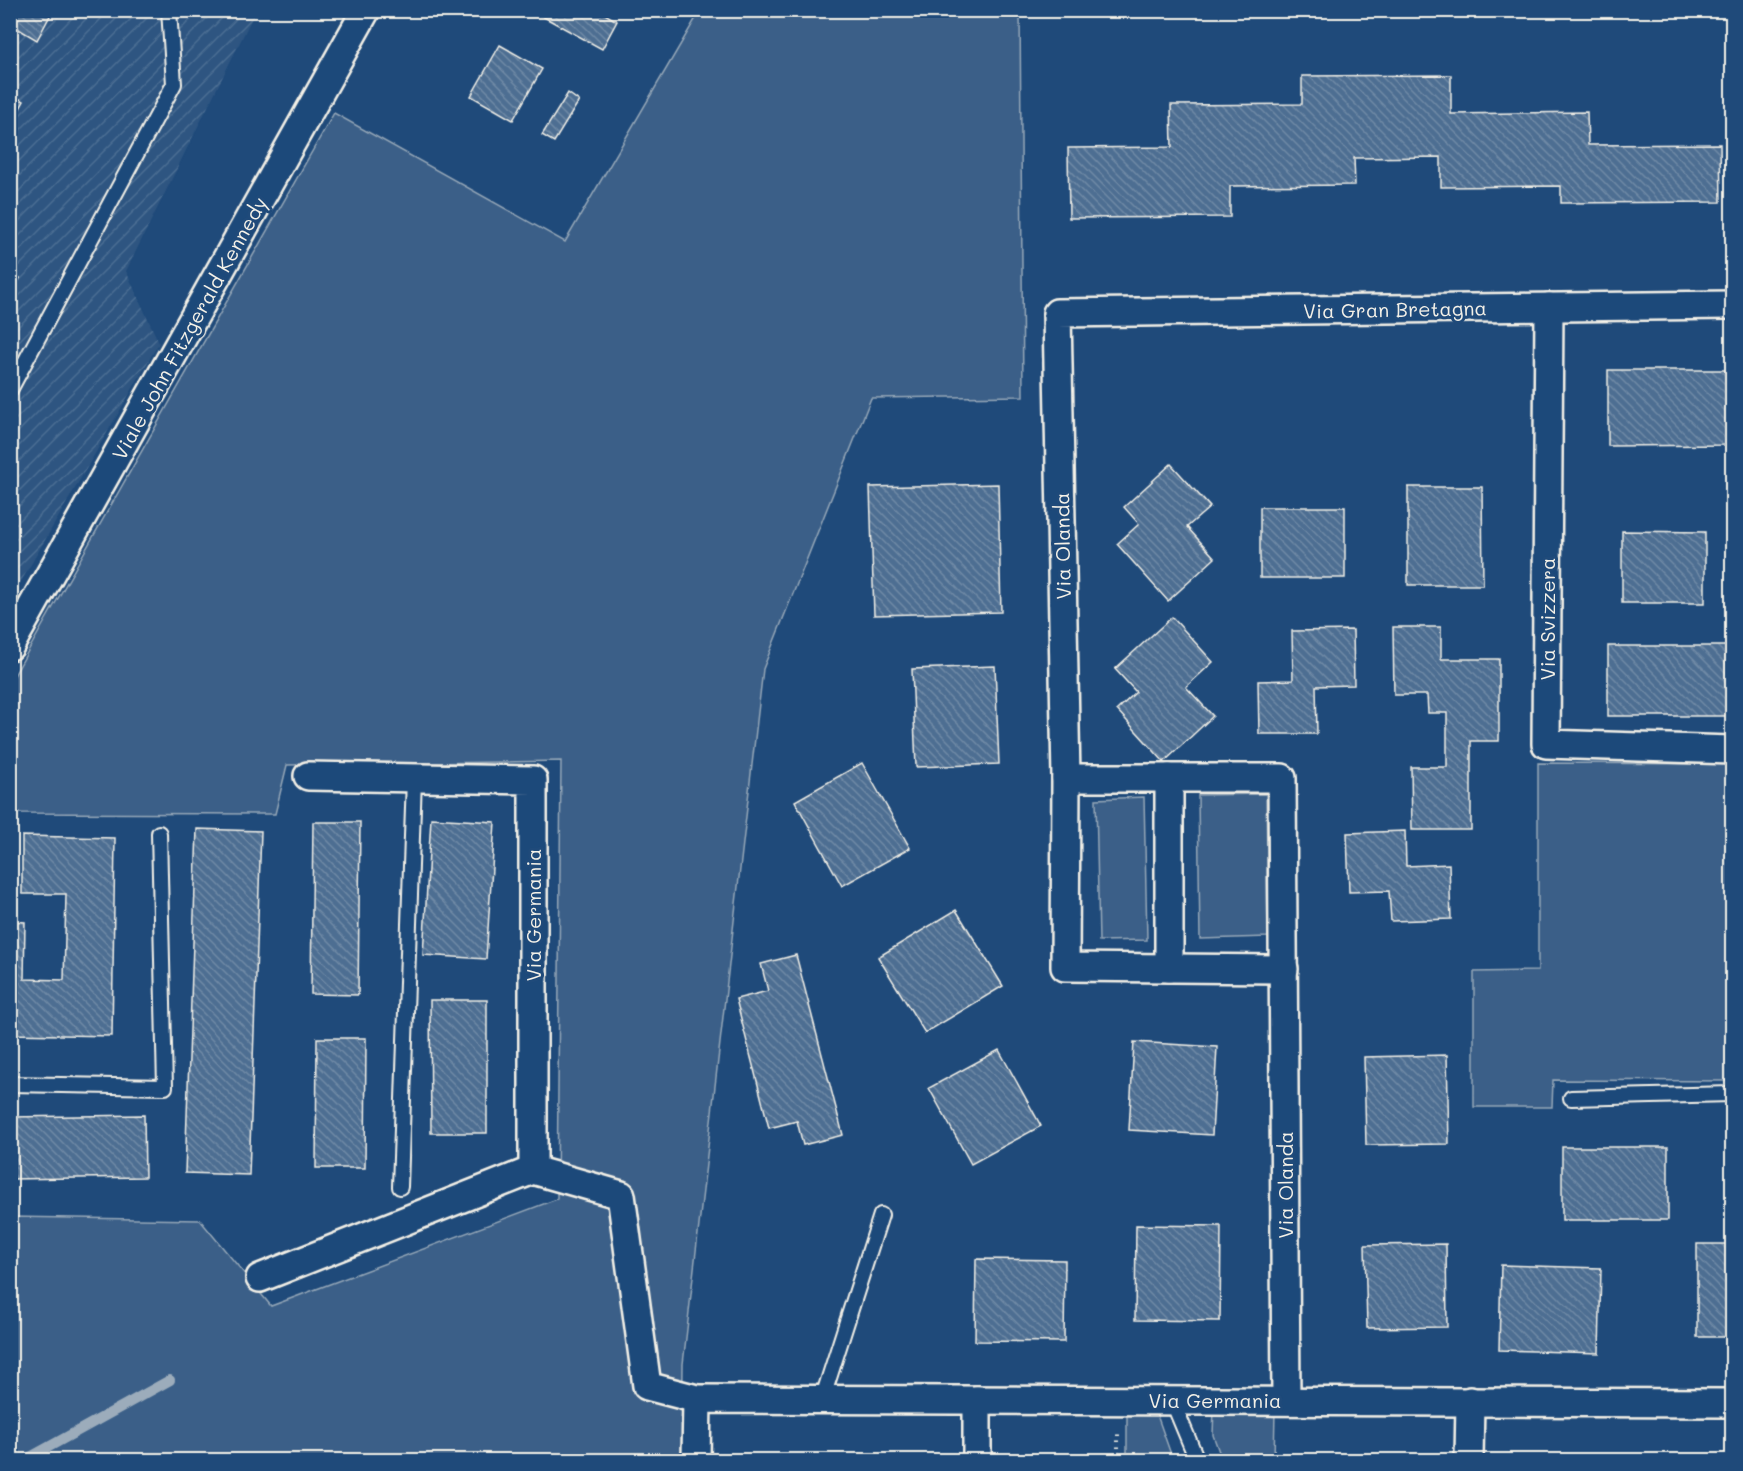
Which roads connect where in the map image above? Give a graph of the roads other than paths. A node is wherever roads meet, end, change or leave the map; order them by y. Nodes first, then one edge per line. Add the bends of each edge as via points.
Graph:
1 (169, 10) edge
2 (366, 10) edge
3 (1732, 305) edge
4 (1549, 307) junction
5 (1057, 313) joint
6 (10, 390) edge
7 (10, 646) edge
8 (1732, 750) edge
9 (308, 776) dead end
10 (414, 778) junction
11 (1066, 778) junction
12 (1169, 778) junction
13 (159, 833) dead end
14 (1169, 968) junction
15 (1284, 969) junction
16 (10, 1084) edge
17 (1732, 1094) edge
18 (1571, 1098) dead end
19 (534, 1170) junction
20 (400, 1187) dead end
21 (881, 1215) dead end
22 (260, 1278) dead end
23 (697, 1399) junction
24 (822, 1400) junction
25 (977, 1400) junction
26 (1172, 1400) junction
27 (1286, 1401) junction
28 (1470, 1401) junction
29 (1732, 1403) edge
30 (696, 1461) edge
31 (977, 1461) edge
32 (1197, 1461) edge
33 (1469, 1461) edge

1 - 6 lane via 174,84
2 - 7 street, Viale John Fitzgerald Kennedy
3 - 4 street, Via Gran Bretagna
4 - 5 street, Via Gran Bretagna
4 - 8 street, Via Svizzera via 1546,744
5 - 11 street, Via Olanda
9 - 10 street, Via Germania
10 - 19 street, Via Germania via 533,780
10 - 20 lane
11 - 12 street, Via Olanda
11 - 14 street, Via Olanda via 1065,968
12 - 14 street
12 - 15 street, Via Olanda via 1282,778
13 - 16 lane via 165,1087
14 - 15 street, Via Olanda
15 - 27 street, Via Olanda
17 - 18 lane
19 - 22 street
19 - 23 street, Via Germania via 621,1195 647,1386
21 - 24 lane
23 - 24 street, Via Germania
23 - 30 street
24 - 25 street, Via Germania
25 - 26 street, Via Germania
25 - 31 street
26 - 27 street, Via Germania
26 - 32 lane
27 - 28 street, Via Germania
28 - 29 street, Via Germania
28 - 33 street

